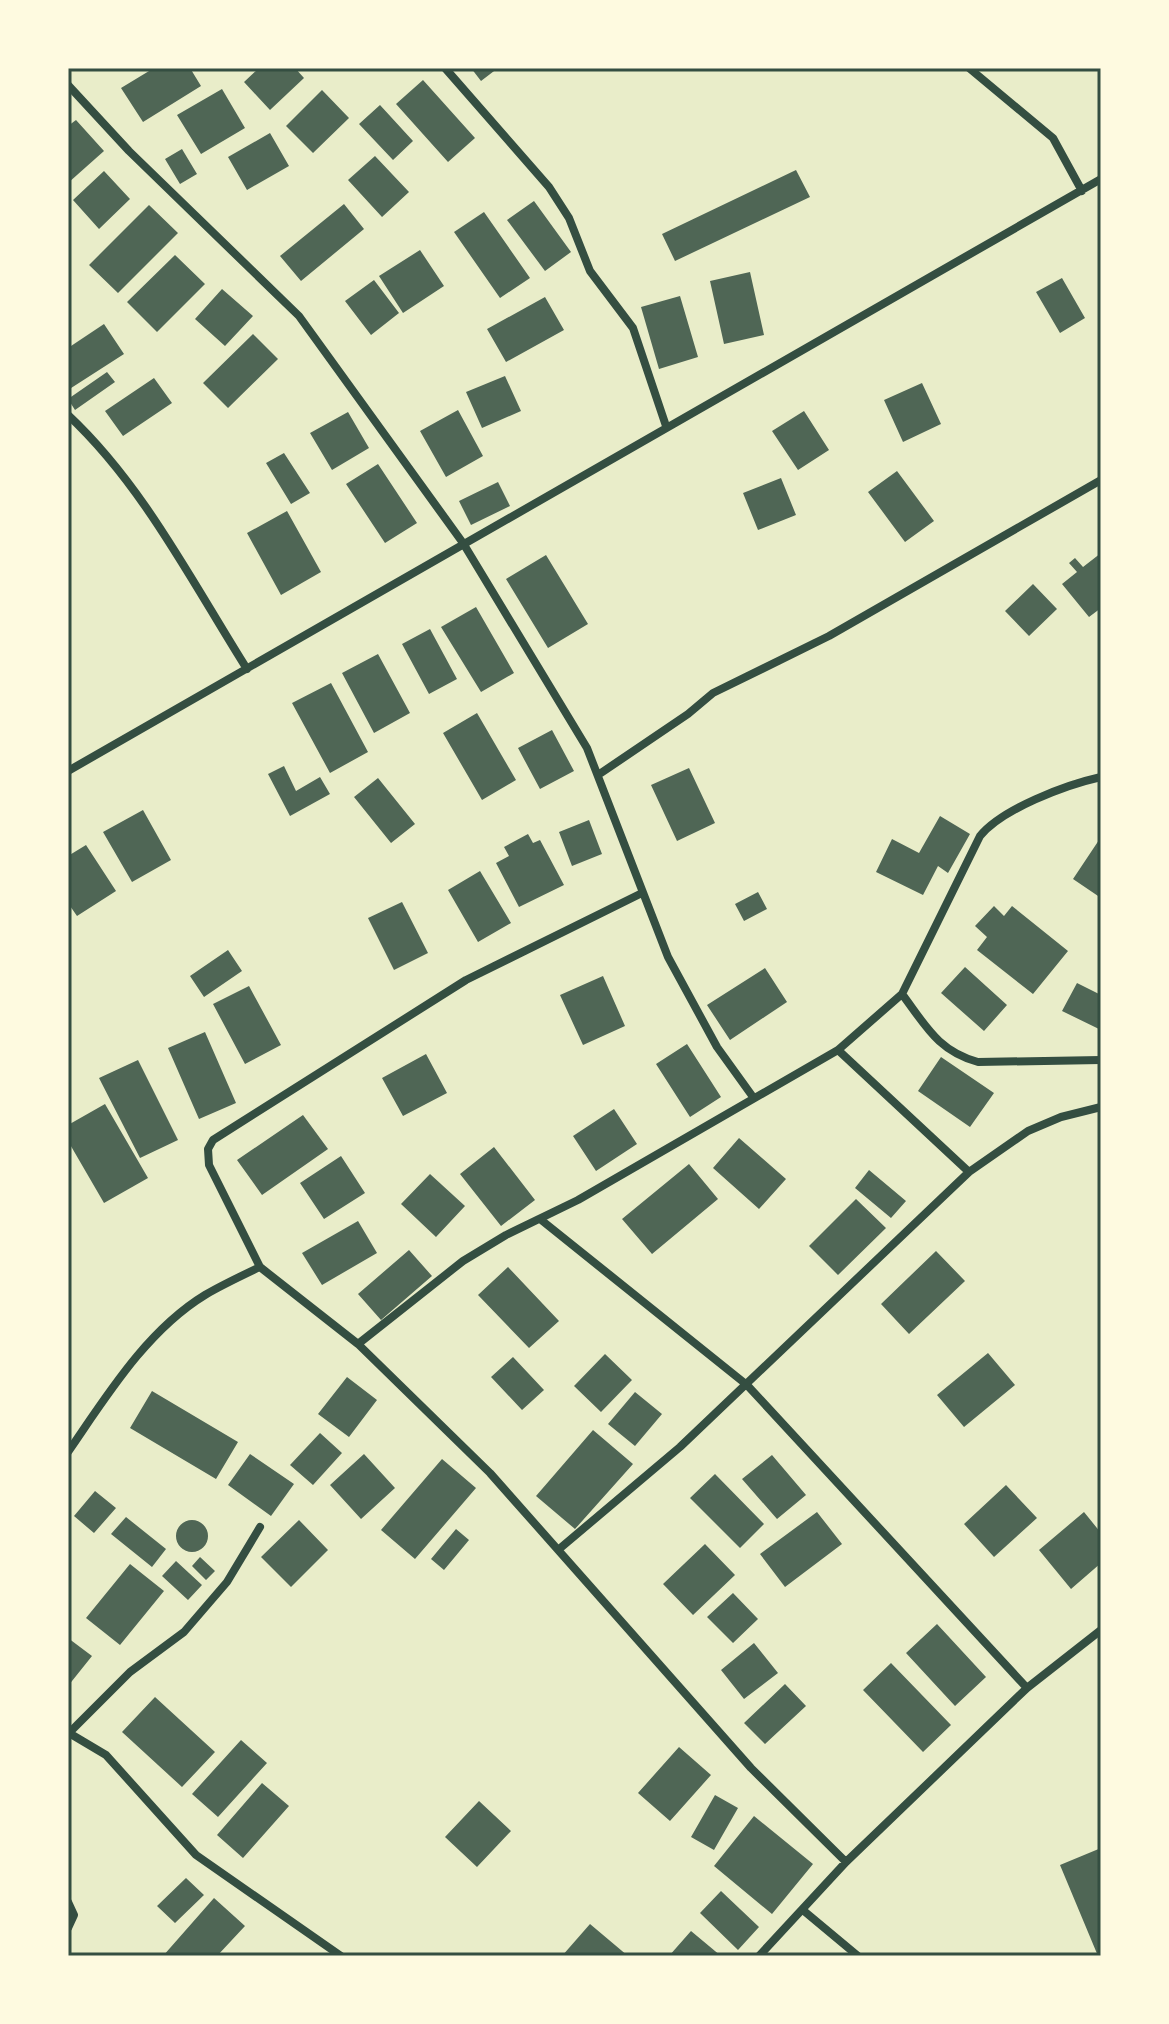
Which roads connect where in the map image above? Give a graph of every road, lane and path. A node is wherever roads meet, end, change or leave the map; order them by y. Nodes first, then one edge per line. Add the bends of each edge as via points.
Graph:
1 (445, 68) edge
2 (969, 68) edge
3 (68, 85) edge
4 (1101, 179) edge
5 (1082, 191) junction
6 (68, 415) edge
7 (666, 426) junction
8 (1101, 480) edge
9 (463, 543) junction
10 (247, 669) junction
11 (68, 771) edge
12 (598, 775) junction
13 (1101, 777) edge
14 (642, 893) junction
15 (902, 994) junction
16 (838, 1050) junction
17 (1101, 1060) edge
18 (753, 1097) junction
19 (1101, 1107) edge
20 (969, 1172) junction
21 (540, 1219) junction
22 (260, 1267) junction
23 (358, 1344) junction
24 (747, 1385) junction
25 (68, 1452) edge
26 (260, 1527) dead end
27 (558, 1550) junction
28 (1101, 1630) edge
29 (1027, 1688) junction
30 (69, 1733) edge
31 (846, 1862) junction
32 (68, 1902) edge
33 (804, 1911) junction
34 (68, 1928) edge
35 (341, 1956) edge
36 (759, 1956) edge
37 (858, 1956) edge

1 - 7 street via 549,187 569,218 590,271 633,328
2 - 5 street via 1053,138
3 - 9 street via 299,316
4 - 5 street
5 - 7 street
6 - 10 street via 129,483
7 - 9 street
8 - 12 street via 829,636 713,693
9 - 10 street
9 - 12 street via 574,723
10 - 11 street
12 - 14 street
13 - 15 street via 991,822
14 - 18 street via 684,989
14 - 22 street via 466,980 213,1140 209,1165
15 - 16 street
15 - 17 street via 942,1047 960,1057 978,1062
16 - 18 street
16 - 20 street
18 - 21 street
19 - 20 street via 1028,1131
20 - 24 street
21 - 23 street via 463,1261
21 - 24 street
22 - 23 street
22 - 25 street via 202,1297 154,1337
23 - 27 street via 490,1473
24 - 27 street
24 - 29 street
26 - 30 street via 227,1582 184,1632 130,1672
27 - 31 street via 751,1768
28 - 29 street
29 - 31 street
30 - 35 street via 106,1755 196,1855
31 - 33 street
32 - 34 street via 74,1915
33 - 36 street
33 - 37 street

